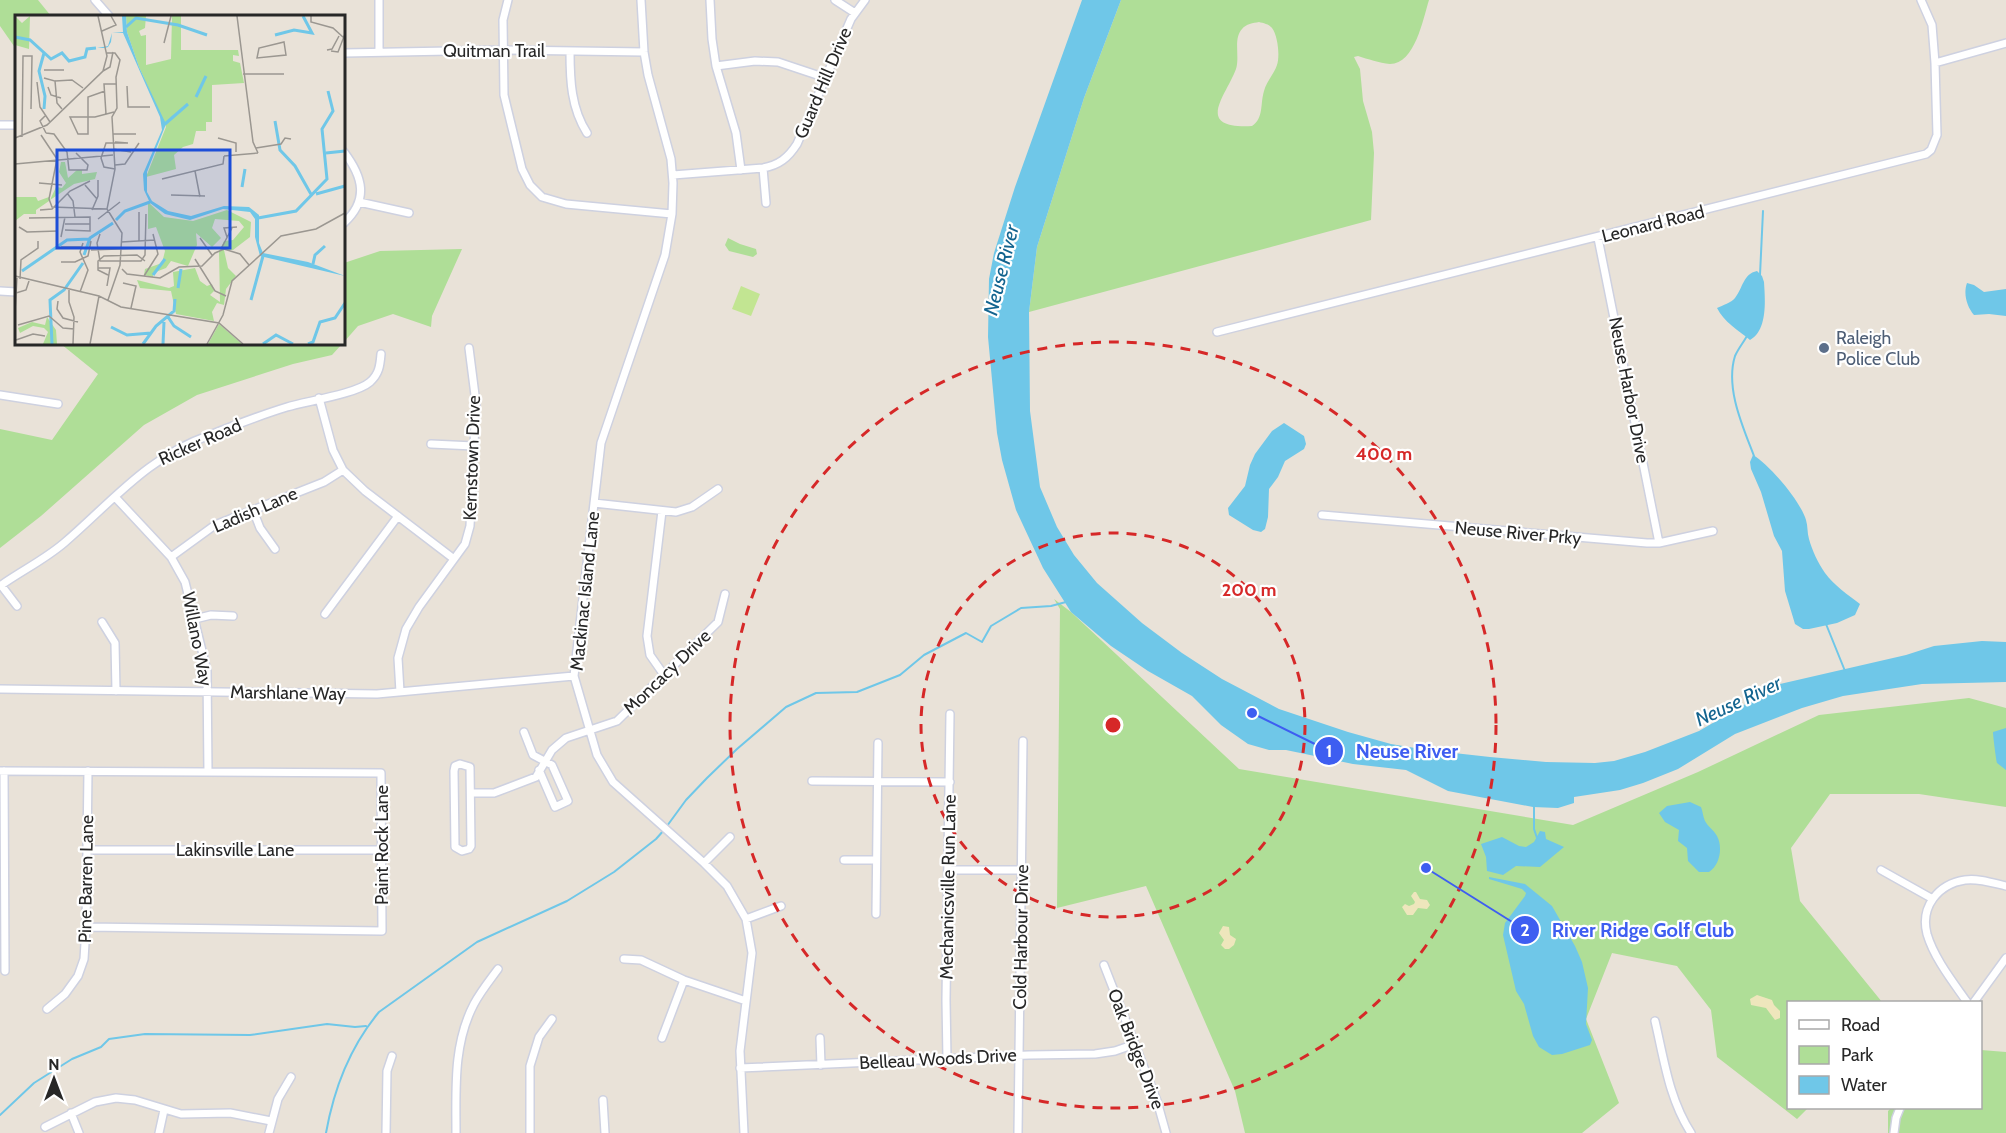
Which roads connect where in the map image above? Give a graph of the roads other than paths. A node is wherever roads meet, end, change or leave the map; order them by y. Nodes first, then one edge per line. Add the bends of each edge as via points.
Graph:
1 (95, 0) edge
2 (379, 0) edge
3 (508, 0) edge
4 (641, 0) edge
5 (710, 0) edge
6 (835, 0) edge
7 (865, 0) edge
8 (1922, 0) edge
9 (855, 13) junction
10 (108, 15) edge
11 (2006, 43) edge
12 (502, 50) junction
13 (379, 51) junction
14 (570, 51) junction
15 (345, 52) edge
16 (644, 52) junction
17 (1935, 63) junction
18 (716, 66) junction
19 (826, 78) junction
20 (587, 133) dead end
21 (345, 153) edge
22 (763, 168) junction
23 (741, 170) junction
24 (673, 175) junction
25 (359, 202) junction
26 (766, 203) dead end
27 (409, 213) dead end
28 (672, 214) junction
29 (345, 222) edge
30 (1598, 238) junction
31 (0, 291) edge
32 (15, 292) edge
33 (1217, 332) dead end
34 (469, 348) dead end
35 (381, 354) dead end
36 (0, 395) edge
37 (319, 398) junction
38 (58, 404) dead end
39 (431, 444) dead end
40 (474, 446) junction
41 (343, 470) junction
42 (718, 489) dead end
43 (115, 497) junction
44 (594, 502) junction
45 (253, 510) junction
46 (662, 511) junction
47 (1322, 515) dead end
48 (398, 516) junction
49 (1713, 531) dead end
50 (1659, 543) junction
51 (275, 549) dead end
52 (171, 557) junction
53 (454, 559) junction
54 (1, 586) edge
55 (725, 594) dead end
56 (17, 606) dead end
57 (326, 614) dead end
58 (233, 616) dead end
59 (195, 619) junction
60 (102, 622) dead end
61 (664, 675) junction
62 (574, 676) junction
63 (0, 689) edge
64 (116, 691) junction
65 (208, 692) junction
66 (399, 692) junction
67 (950, 714) dead end
68 (589, 731) junction
69 (524, 732) dead end
70 (1023, 741) dead end
71 (878, 743) dead end
72 (544, 762) junction
73 (539, 770) junction
74 (2, 771) edge
75 (88, 771) junction
76 (208, 772) junction
77 (812, 781) dead end
78 (877, 782) junction
79 (950, 782) junction
80 (471, 793) junction
81 (730, 837) dead end
82 (87, 850) junction
83 (382, 850) junction
84 (844, 860) dead end
85 (876, 860) junction
86 (704, 863) junction
87 (949, 870) junction
88 (1022, 870) junction
89 (1881, 870) dead end
90 (2006, 886) edge
91 (1931, 898) junction
92 (781, 906) dead end
93 (876, 914) dead end
94 (746, 919) junction
95 (87, 927) junction
96 (2, 933) edge
97 (2006, 958) edge
98 (624, 959) dead end
99 (1104, 965) dead end
100 (498, 969) dead end
101 (5, 970) dead end
102 (684, 980) junction
103 (746, 1001) junction
104 (1965, 1001) edge
105 (1975, 1001) edge
106 (47, 1009) dead end
107 (552, 1019) dead end
108 (1655, 1021) dead end
109 (662, 1038) dead end
110 (820, 1038) dead end
111 (1135, 1044) junction
112 (393, 1056) dead end
113 (1020, 1057) junction
114 (947, 1059) junction
115 (821, 1065) junction
116 (740, 1068) junction
117 (291, 1077) dead end
118 (603, 1100) dead end
119 (1900, 1109) edge
120 (164, 1110) junction
121 (71, 1113) junction
122 (271, 1121) junction
123 (45, 1126) dead end
124 (79, 1133) edge
125 (159, 1133) edge
126 (269, 1133) edge
127 (386, 1133) edge
128 (456, 1133) edge
129 (530, 1133) edge
130 (605, 1133) edge
131 (744, 1133) edge
132 (1018, 1133) edge
133 (1166, 1133) edge
134 (1691, 1133) edge
135 (1894, 1133) edge

1 - 10 street
2 - 13 street
3 - 12 street
4 - 16 street, Mackinac Island Lane
5 - 18 street
6 - 9 street
7 - 9 street, Guard Hill Drive
8 - 17 street, Leonard Road via 1932,25
9 - 19 street, Guard Hill Drive
11 - 17 street
12 - 13 street, Quitman Trail
12 - 14 street, Quitman Trail
12 - 28 street via 504,94 522,169 536,192 566,204
13 - 15 street, Quitman Trail
14 - 16 street, Quitman Trail
14 - 20 street via 572,94
16 - 24 street, Mackinac Island Lane
17 - 30 street, Leonard Road via 1937,135 1926,154
18 - 19 street via 778,62
18 - 23 street via 736,133
19 - 22 street, Guard Hill Drive via 792,152 779,163
21 - 25 street via 360,181
22 - 23 street, Guard Hill Drive
22 - 26 street
23 - 24 street, Guard Hill Drive
24 - 28 street, Mackinac Island Lane
25 - 27 street
25 - 29 street
28 - 44 street, Mackinac Island Lane via 665,255 605,428
30 - 33 street, Leonard Road
30 - 50 street, Neuse Harbor Drive
31 - 32 street
34 - 40 street, Kernstown Drive via 476,403
35 - 37 street, Ricker Road via 379,372 369,384
36 - 38 street
37 - 41 street via 333,450
37 - 43 street, Ricker Road via 171,452
39 - 40 street
40 - 53 street, Kernstown Drive via 471,526
41 - 45 street, Ladish Lane via 324,482
41 - 48 street via 364,492
42 - 46 street via 692,507
43 - 52 street, Willano Way
43 - 54 street, Ricker Road via 36,565
44 - 46 street
44 - 62 street, Mackinac Island Lane
45 - 51 street
45 - 52 street, Ladish Lane via 215,525
46 - 61 street via 647,636 650,655
47 - 50 street, Neuse River Prky
48 - 53 street
48 - 57 street
49 - 50 street, Neuse River Prky
52 - 59 street, Willano Way via 185,582
53 - 66 street, Kernstown Drive via 406,629 399,658
54 - 56 street
55 - 61 street, Moncacy Drive via 718,622
58 - 59 street
59 - 65 street, Willano Way
60 - 64 street via 115,643
61 - 68 street, Moncacy Drive via 617,721
62 - 66 street, Marshlane Way
62 - 68 street, Mackinac Island Lane
63 - 64 street, Marshlane Way
64 - 65 street, Marshlane Way
65 - 66 street, Marshlane Way
65 - 76 street, Willano Way
67 - 79 street, Mechanicsville Run Lane
68 - 72 street, Moncacy Drive via 566,738
68 - 86 street, Mackinac Island Lane via 600,763 613,782
69 - 72 street via 532,755
70 - 88 street, Cold Harbour Drive
71 - 78 street
72 - 73 street, Moncacy Drive
72 - 73 street via 552,765 568,801 555,807
73 - 80 street via 536,777 494,793
74 - 75 street, Paint Rock Lane
74 - 96 street
75 - 76 street, Paint Rock Lane
75 - 82 street, Pine Barren Lane
76 - 83 street, Paint Rock Lane via 381,773
77 - 78 street
78 - 79 street
78 - 85 street
79 - 87 street, Mechanicsville Run Lane
80 - 80 street via 471,846 459,850 455,847 455,766 470,767
81 - 86 street
82 - 83 street, Lakinsville Lane
82 - 95 street, Pine Barren Lane
83 - 95 street, Paint Rock Lane via 382,931
84 - 85 street
85 - 93 street
86 - 94 street, Mackinac Island Lane via 727,886
87 - 88 street
87 - 114 street, Mechanicsville Run Lane
88 - 113 street, Cold Harbour Drive
89 - 91 street
90 - 91 street via 1965,880
91 - 104 street via 1927,935
92 - 94 street
94 - 103 street, Mackinac Island Lane via 752,953
95 - 106 street, Pine Barren Lane via 78,976
96 - 101 street
97 - 105 street
98 - 102 street via 641,960
99 - 111 street, Oak Bridge Drive
100 - 128 street via 475,1002 460,1041
102 - 103 street
102 - 109 street
103 - 116 street, Mackinac Island Lane
107 - 129 street via 539,1037 530,1066
108 - 134 street via 1673,1096
110 - 115 street
111 - 113 street, Belleau Woods Drive via 1105,1053
111 - 133 street, Oak Bridge Drive
112 - 127 street via 387,1071
113 - 114 street, Belleau Woods Drive
113 - 132 street, Cold Harbour Drive
114 - 115 street, Belleau Woods Drive
115 - 116 street, Belleau Woods Drive
116 - 131 street, Mackinac Island Lane
117 - 122 street
118 - 130 street
119 - 135 street
120 - 121 street via 116,1098
120 - 122 street via 190,1115 242,1114
120 - 125 street
121 - 123 street
121 - 124 street
122 - 126 street

